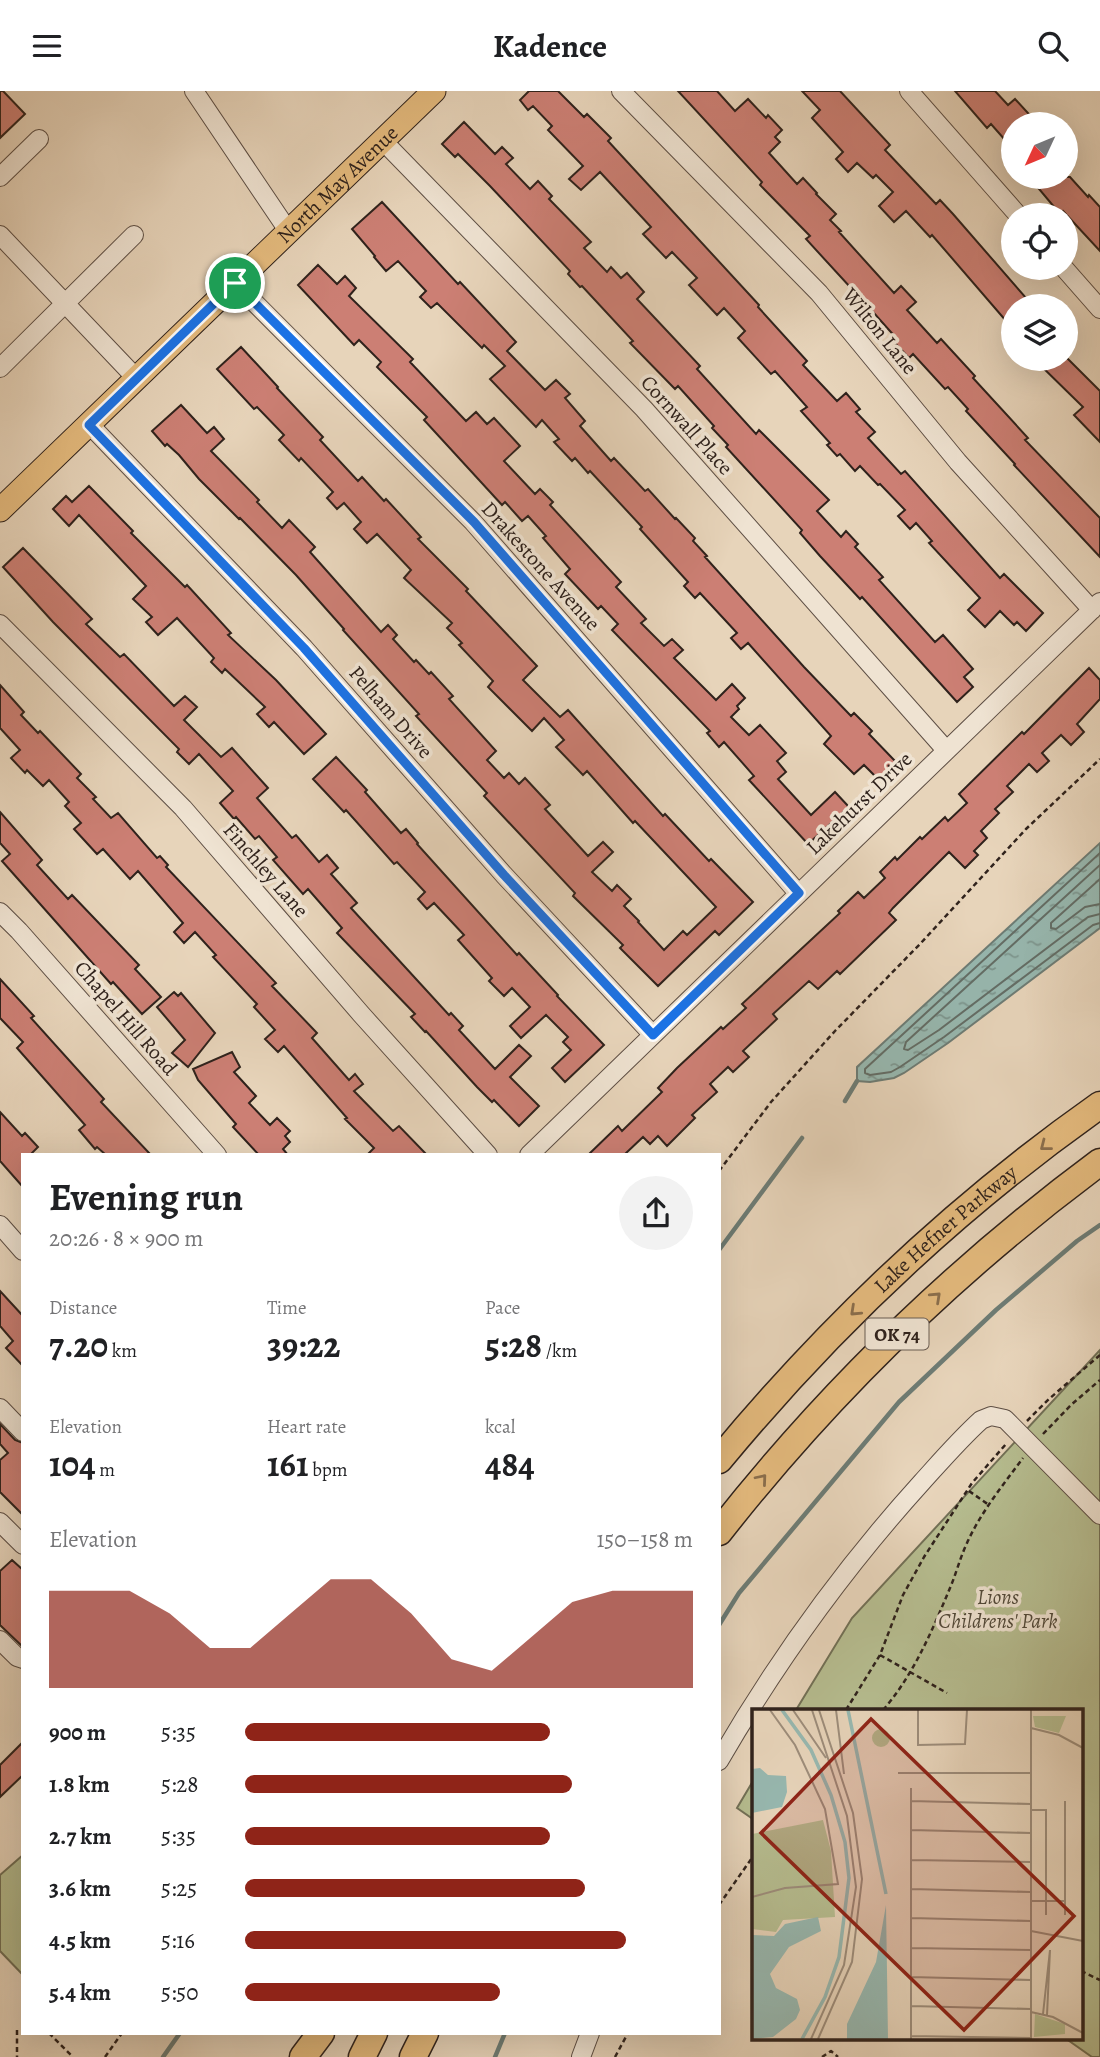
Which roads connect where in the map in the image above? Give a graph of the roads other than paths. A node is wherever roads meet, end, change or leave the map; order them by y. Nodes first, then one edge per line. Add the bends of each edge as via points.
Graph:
1 (194, 91) edge
2 (434, 91) edge
3 (621, 91) edge
4 (909, 91) edge
5 (39, 139) dead end
6 (383, 142) junction
7 (0, 177) edge
8 (1007, 203) edge
9 (289, 232) junction
10 (0, 235) edge
11 (134, 235) dead end
12 (1075, 280) edge
13 (235, 283) junction
14 (65, 304) junction
15 (1100, 309) edge
16 (0, 368) edge
17 (137, 379) junction
18 (89, 425) junction
19 (0, 510) edge
20 (1096, 606) edge
21 (0, 624) edge
22 (946, 750) junction
23 (799, 893) junction
24 (0, 912) edge
25 (653, 1035) junction
26 (1100, 1105) edge
27 (215, 1153) edge
28 (486, 1153) edge
29 (531, 1153) edge
30 (1100, 1162) edge
31 (0, 1225) edge
32 (21, 1249) edge
33 (0, 1408) edge
34 (21, 1430) edge
35 (721, 1458) edge
36 (1100, 1515) edge
37 (0, 1522) edge
38 (721, 1530) edge
39 (21, 1543) edge
40 (0, 1640) edge
41 (21, 1658) edge
42 (721, 1758) edge
43 (320, 2035) edge
44 (373, 2035) edge
45 (589, 2035) edge
46 (303, 2057) edge
47 (362, 2057) edge
48 (581, 2057) edge

1 - 9 street
2 - 6 main road, North May Avenue
3 - 20 street, Wilton Lane via 819,293 958,463
4 - 8 street
5 - 7 street
6 - 9 main road, North May Avenue
6 - 22 street, Cornwall Place via 644,409
9 - 13 main road, North May Avenue
10 - 14 street
11 - 14 street
12 - 15 street
13 - 17 main road, North May Avenue
13 - 23 street, Drakestone Avenue via 474,522
14 - 16 street
14 - 17 street
17 - 18 main road, North May Avenue
18 - 19 main road, North May Avenue
18 - 25 street, Pelham Drive via 304,648
20 - 22 street, Lakehurst Drive
21 - 28 street, Finchley Lane via 183,808
22 - 23 street, Lakehurst Drive
23 - 25 street, Lakehurst Drive
24 - 27 street, Chapel Hill Road
25 - 29 street, Lakehurst Drive
26 -> 35 highway, Lake Hefner Parkway / OK 74 via 923,1247 830,1336
38 -> 30 highway, Lake Hefner Parkway / OK 74 via 780,1458 911,1320
31 - 32 street
33 - 34 street
36 - 42 street via 1005,1419 992,1416 981,1420 892,1515 806,1624
37 - 39 street
40 - 41 street
43 - 46 highway
44 - 47 highway
45 - 48 street

